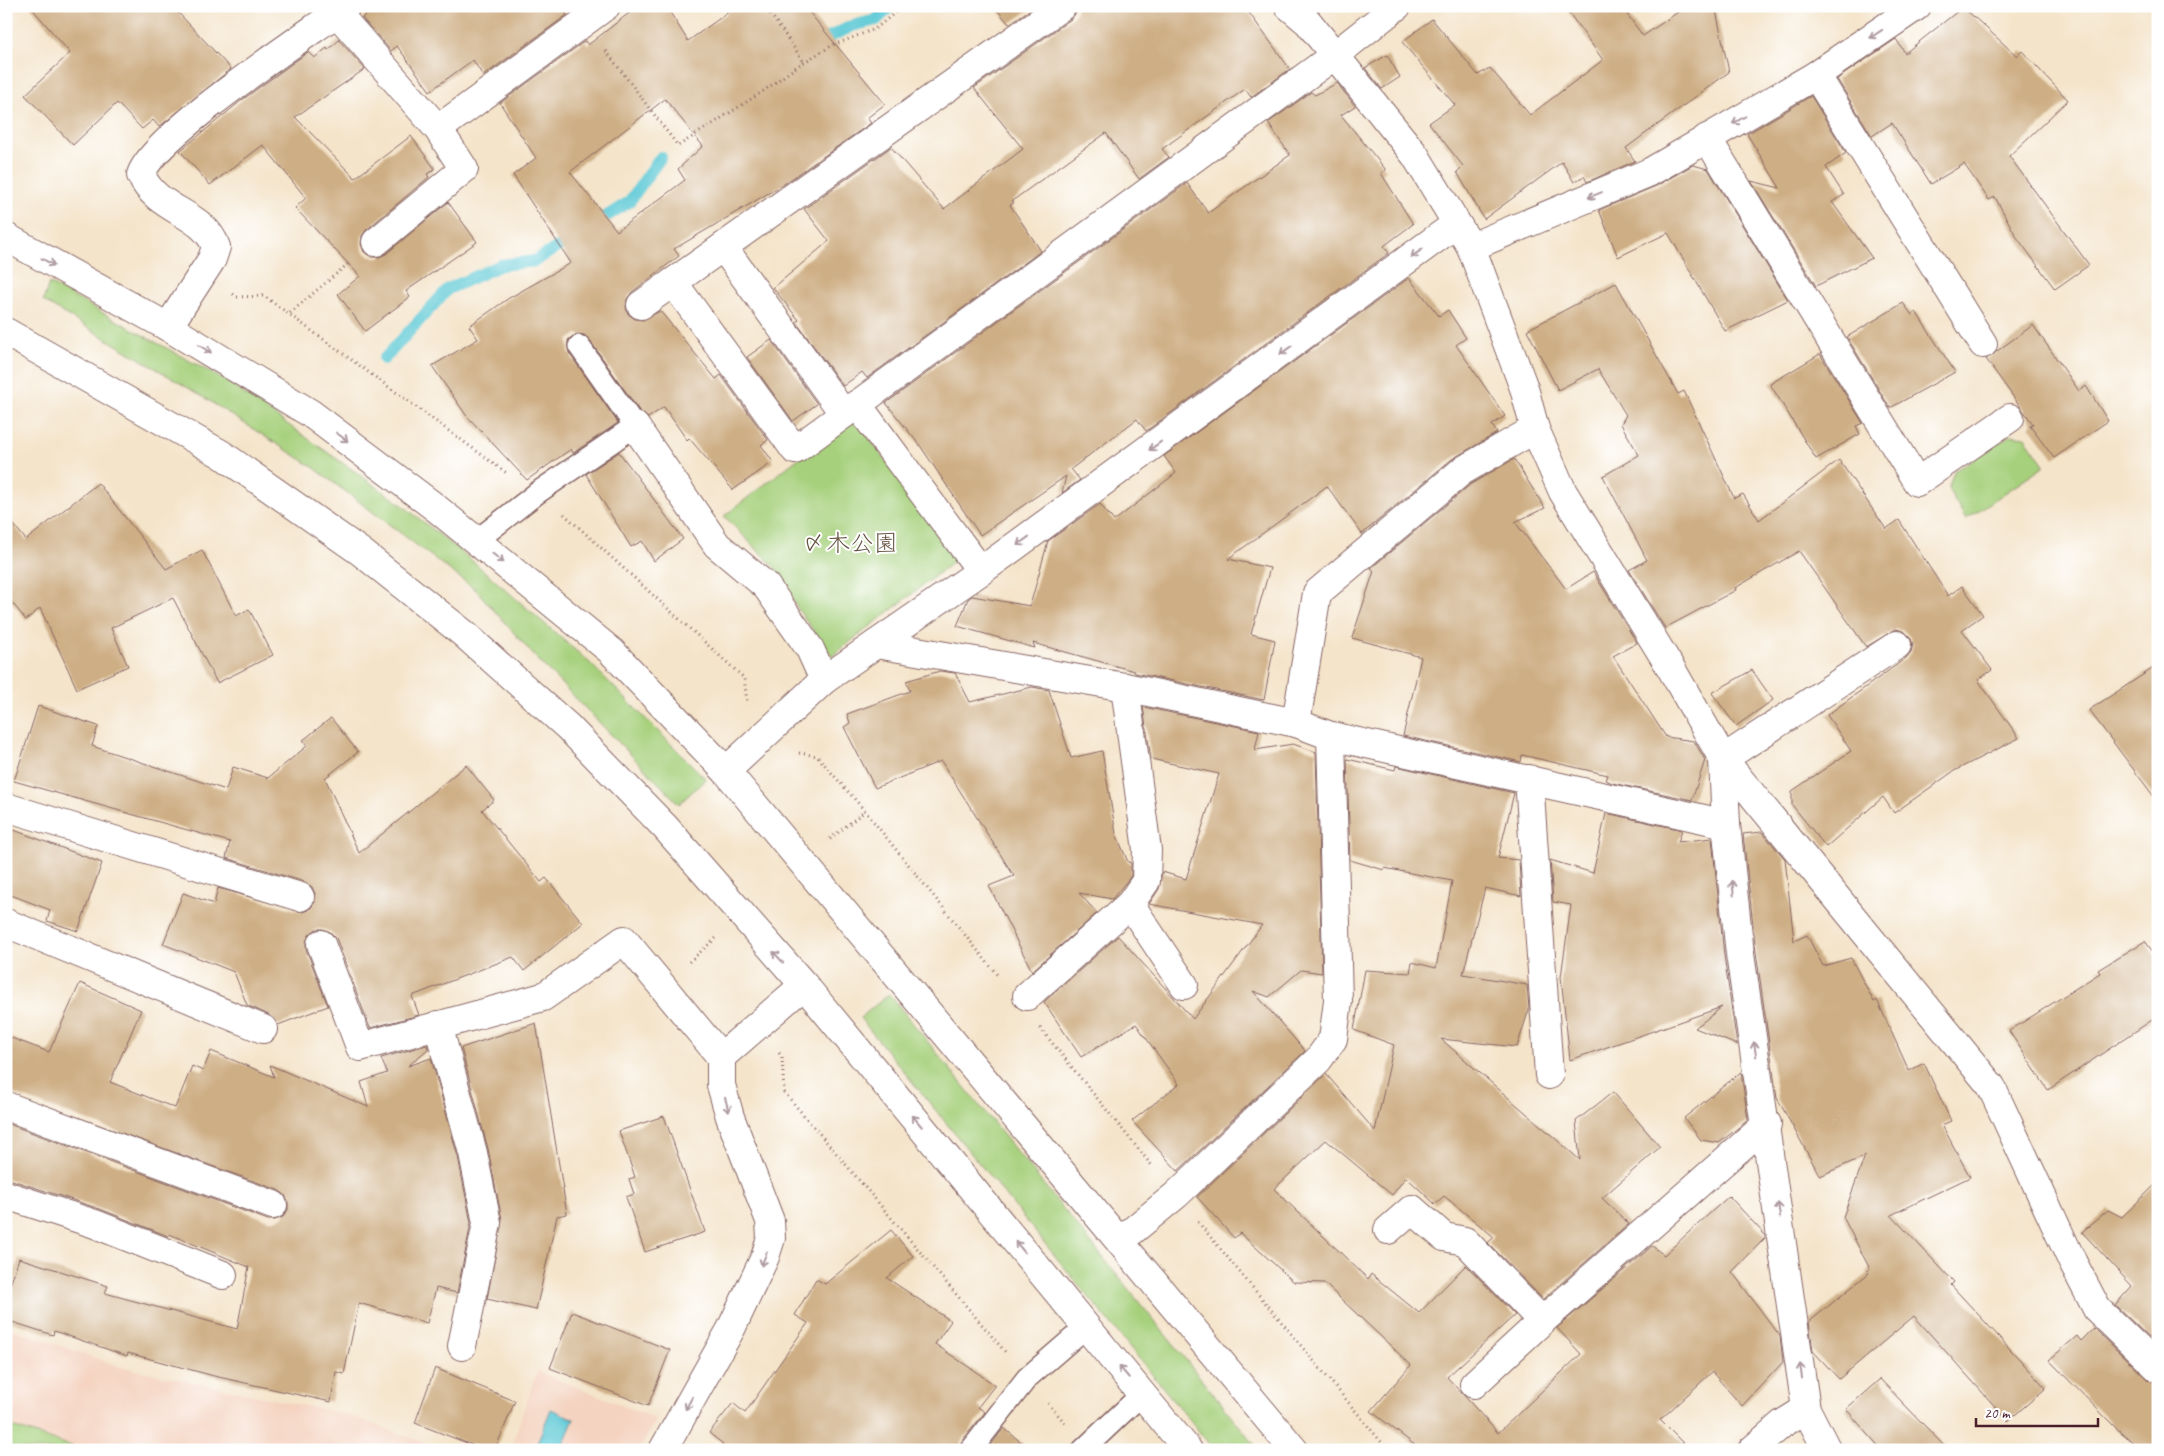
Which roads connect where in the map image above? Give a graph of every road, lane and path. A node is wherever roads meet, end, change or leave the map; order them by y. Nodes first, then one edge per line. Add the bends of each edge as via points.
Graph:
1 (606, 6) edge
2 (764, 6) edge
3 (903, 6) edge
4 (1062, 6) edge
5 (1288, 6) edge
6 (1396, 6) edge
7 (1916, 6) edge
8 (342, 10) edge
9 (584, 22) junction
10 (1335, 54) junction
11 (803, 61) junction
12 (1816, 75) junction
13 (438, 129) junction
14 (1707, 138) junction
15 (1456, 224) junction
16 (6, 237) edge
17 (376, 242) joint
18 (723, 247) junction
19 (1471, 247) junction
20 (673, 282) junction
21 (225, 289) dead end
22 (641, 305) dead end
23 (290, 313) junction
24 (168, 327) junction
25 (6, 332) edge
26 (1983, 344) dead end
27 (579, 346) dead end
28 (851, 409) junction
29 (2010, 418) dead end
30 (635, 426) junction
31 (1536, 429) junction
32 (537, 493) junction
33 (476, 540) junction
34 (981, 571) junction
35 (876, 644) junction
36 (1897, 645) dead end
37 (824, 680) junction
38 (1125, 687) junction
39 (1296, 723) junction
40 (771, 728) junction
41 (1331, 736) junction
42 (1723, 759) junction
43 (726, 771) junction
44 (1528, 779) junction
45 (6, 807) edge
46 (866, 811) junction
47 (1726, 824) junction
48 (828, 841) dead end
49 (300, 897) dead end
50 (1130, 904) junction
51 (6, 923) edge
52 (718, 936) dead end
53 (321, 944) dead end
54 (687, 964) dead end
55 (1001, 980) dead end
56 (804, 985) junction
57 (1184, 985) dead end
58 (1027, 996) dead end
59 (438, 1026) junction
60 (1038, 1026) dead end
61 (263, 1029) dead end
62 (776, 1050) dead end
63 (721, 1057) junction
64 (1549, 1074) dead end
65 (6, 1106) edge
66 (1766, 1124) junction
67 (6, 1195) edge
68 (1176, 1195) junction
69 (273, 1205) dead end
70 (1388, 1230) dead end
71 (1120, 1241) junction
72 (223, 1275) dead end
73 (1542, 1321) junction
74 (1086, 1326) junction
75 (462, 1346) dead end
76 (2158, 1368) edge
77 (1027, 1378) junction
78 (1474, 1384) dead end
79 (1142, 1394) junction
80 (1806, 1409) junction
81 (1084, 1448) edge
82 (662, 1450) edge
83 (971, 1450) edge
84 (1188, 1450) edge
85 (1294, 1450) edge
86 (1388, 1450) edge
87 (1752, 1450) edge
88 (1827, 1450) edge

1 - 9 street
2 - 11 path
3 - 11 path via 875,29 832,45
4 - 18 street
5 - 10 street via 1308,22
6 - 10 street
7 -> 12 street
8 - 13 street
8 - 24 street via 198,115 146,162 141,175 146,188 200,225 216,247 212,259
9 - 11 path via 678,146 762,92
9 - 13 street
10 - 15 street via 1415,155
10 - 28 street
12 -> 14 street
12 - 26 street
13 - 17 street via 464,169
14 -> 19 street via 1650,172
14 - 29 street via 1917,482
15 - 19 street
15 -> 34 street
16 -> 24 street
17 - 23 path
18 - 20 street
18 - 28 street
19 - 31 street
20 - 22 street
20 - 28 street via 795,450
21 - 23 path via 237,297 264,296
23 - 32 path
24 -> 33 street via 310,413
56 -> 25 street via 652,814 568,727 463,633 361,552 221,454
27 - 30 lane
28 - 34 street
30 - 32 lane
30 - 37 street via 718,545 766,586 810,649
31 - 39 street via 1462,471 1317,593
31 - 42 street via 1563,492
32 - 33 lane
32 - 40 path via 744,678 746,701
33 -> 43 street via 611,650
34 - 35 street
35 - 37 street
35 - 38 street
36 - 42 street
37 - 40 street
38 - 39 street
38 - 50 street via 1147,850 1146,881
39 - 41 street
40 - 43 street
40 - 46 path via 794,752 816,756
41 - 44 street
41 - 68 street via 1338,1001 1333,1039 1318,1060
42 - 47 street
42 - 76 street via 1991,1086 2096,1309
43 - 71 street
44 - 47 street
44 - 64 street
45 - 49 street
46 - 48 path
46 - 55 path
66 -> 47 street via 1740,954
50 - 57 street
50 - 58 street
51 - 61 street
52 - 54 path
53 - 59 street via 360,1048
56 - 63 street
74 -> 56 street
59 - 63 street via 543,997 624,940
59 - 75 street via 473,1153 487,1223
60 - 68 path
62 - 77 path via 782,1057 784,1092
63 -> 82 street via 722,1085 730,1117 770,1221 771,1238 766,1257 731,1329
65 - 69 street
66 - 73 street
80 -> 66 street
67 - 72 street via 94,1224
68 - 71 street
68 - 86 path
70 - 73 street via 1412,1209 1444,1237 1466,1241
71 - 85 street
73 - 78 street
74 - 77 lane
79 -> 74 street
77 - 81 path
77 - 83 lane
79 - 81 lane
79 - 84 street
80 - 87 street via 1782,1424
80 - 88 street

